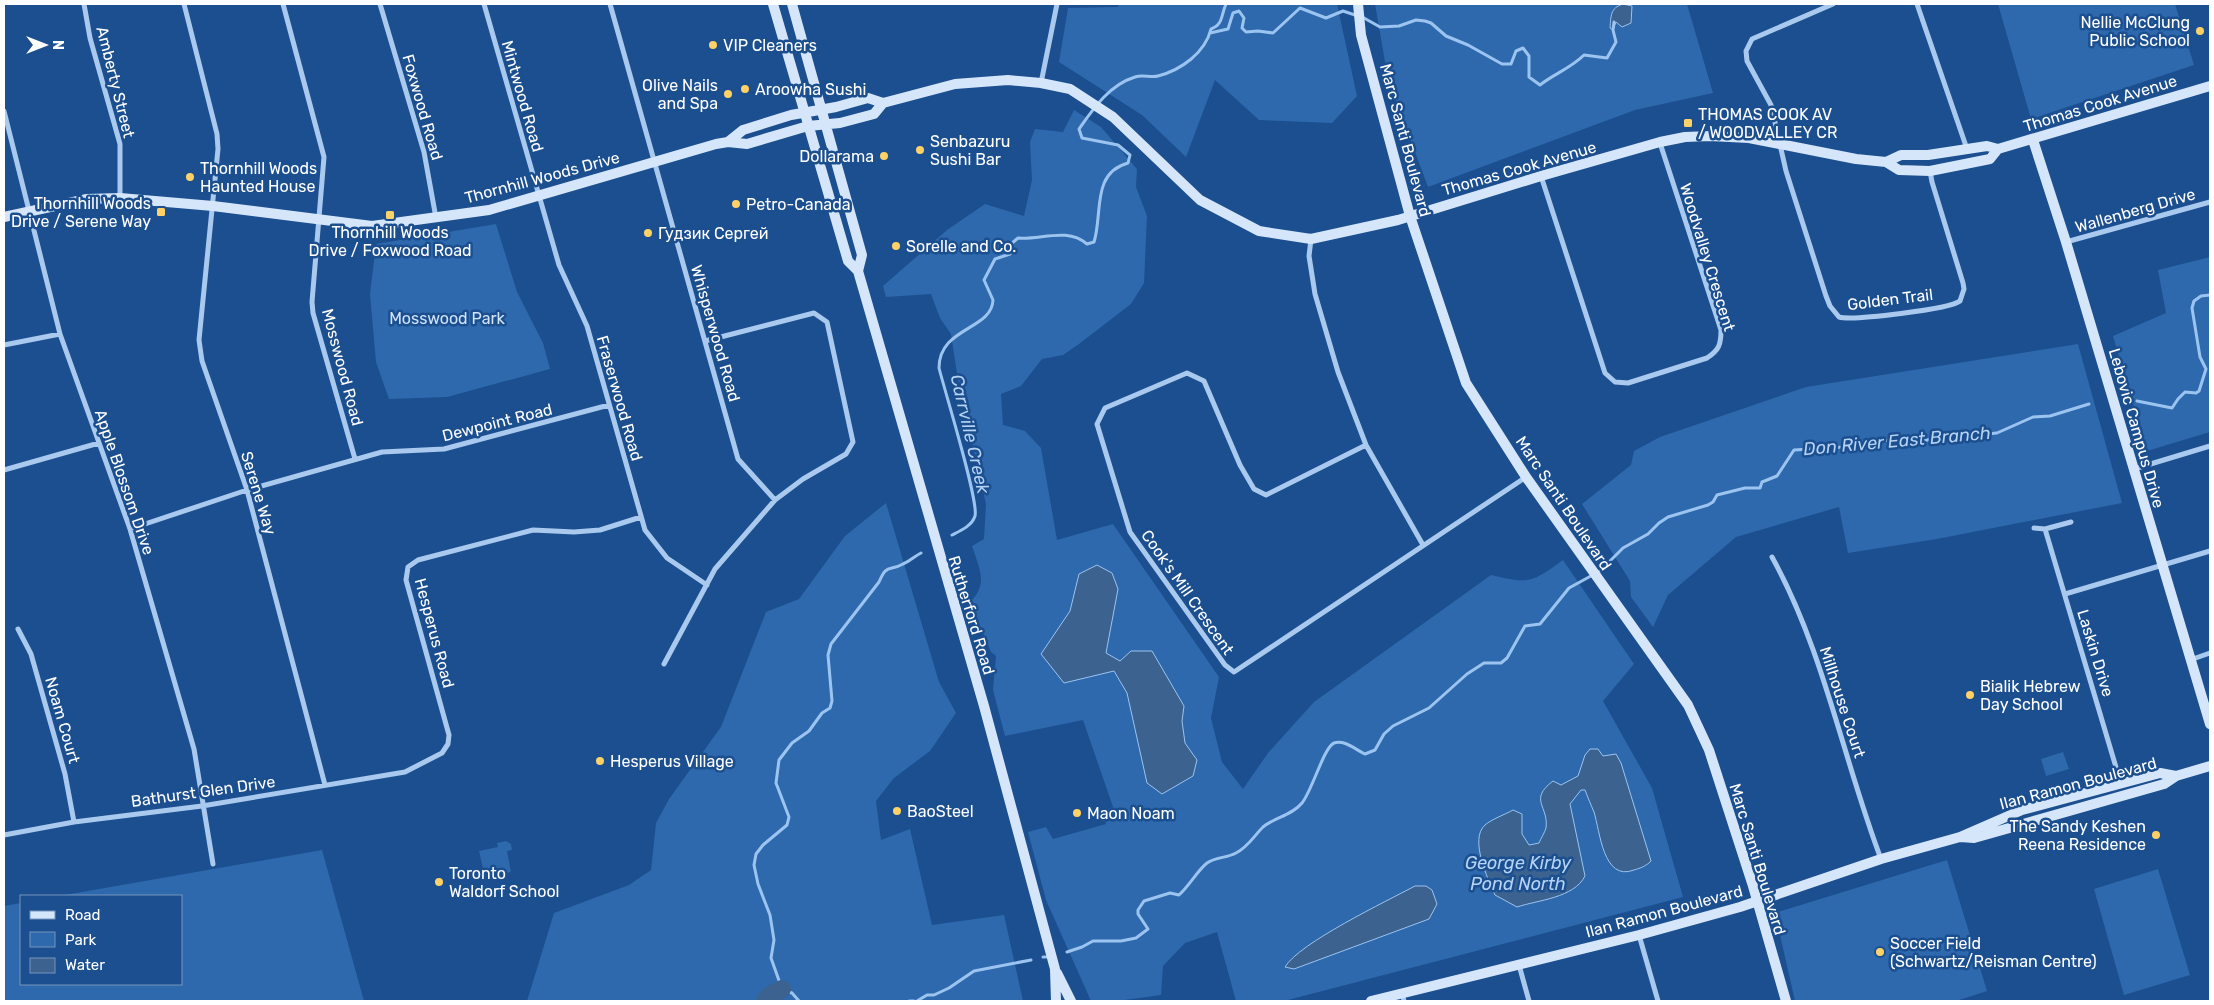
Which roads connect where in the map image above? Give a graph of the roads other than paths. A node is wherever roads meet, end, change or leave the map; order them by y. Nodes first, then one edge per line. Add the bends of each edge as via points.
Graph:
1 (84, 4) edge
2 (184, 4) edge
3 (283, 4) edge
4 (380, 4) edge
5 (484, 4) edge
6 (610, 4) edge
7 (773, 4) edge
8 (792, 4) edge
9 (1057, 4) edge
10 (1358, 4) edge
11 (1833, 4) edge
12 (1917, 4) edge
13 (1041, 83) junction
14 (2210, 86) edge
15 (883, 102) junction
16 (822, 109) junction
17 (4, 111) edge
18 (804, 113) junction
19 (827, 124) junction
20 (808, 126) junction
21 (2033, 140) junction
22 (728, 142) junction
23 (1660, 142) junction
24 (1780, 143) junction
25 (1967, 150) junction
26 (1998, 150) junction
27 (654, 161) junction
28 (1886, 162) junction
29 (1930, 170) junction
30 (1540, 176) junction
31 (539, 196) junction
32 (120, 198) junction
33 (2210, 202) edge
34 (213, 206) junction
35 (29, 211) junction
36 (1410, 216) junction
37 (4, 217) edge
38 (436, 219) junction
39 (320, 220) junction
40 (1311, 239) junction
41 (2066, 242) junction
42 (858, 271) junction
43 (60, 334) junction
44 (705, 341) junction
45 (4, 345) edge
46 (609, 405) junction
47 (99, 443) junction
48 (1366, 445) junction
49 (2210, 446) edge
50 (356, 459) junction
51 (2134, 469) junction
52 (4, 470) edge
53 (1526, 477) junction
54 (247, 490) junction
55 (775, 500) junction
56 (641, 517) junction
57 (2071, 522) dead end
58 (2034, 528) dead end
59 (130, 529) junction
60 (2045, 529) junction
61 (1423, 545) junction
62 (2210, 551) edge
63 (1772, 557) dead end
64 (2161, 564) junction
65 (707, 585) junction
66 (2065, 594) junction
67 (18, 629) dead end
68 (2210, 653) edge
69 (2189, 660) junction
70 (664, 664) dead end
71 (2210, 724) edge
72 (2210, 766) edge
73 (405, 772) joint
74 (2176, 776) junction
75 (2122, 784) junction
76 (325, 785) junction
77 (202, 806) junction
78 (74, 822) junction
79 (4, 834) edge
80 (1960, 837) junction
81 (1881, 859) junction
82 (213, 864) dead end
83 (1757, 902) junction
84 (1639, 935) junction
85 (1519, 964) junction
86 (1055, 969) junction
87 (1403, 997) edge
88 (1056, 1001) edge
89 (1071, 1001) edge
90 (1371, 1001) edge
91 (1529, 1001) edge
92 (1658, 1001) edge
93 (1786, 1001) edge

1 - 32 street, Amberty Street via 90,38 120,144
2 - 34 street, Serene Way via 218,134
3 - 39 street, Mosswood Road via 324,157
4 - 38 street, Foxwood Road via 424,152
5 - 31 street, Mintwood Road
6 - 27 street, Whisperwood Road
7 - 18 street, Rutherford Road
8 - 16 street, Rutherford Road
9 - 13 street
10 - 36 street, Marc Santi Boulevard via 1361,35
11 - 24 street via 1752,39 1748,44 1747,61 1771,105
12 - 25 street
13 - 15 street, Thomas Cook Avenue via 1008,80 955,84
13 - 40 street, Thomas Cook Avenue via 1070,89 1113,117 1200,200 1259,231
14 - 21 street, Thomas Cook Avenue
15 - 16 street, Thomas Cook Avenue via 868,98
15 - 19 street, Thomas Cook Avenue via 874,114
16 - 18 street, Thomas Cook Avenue
16 - 19 street, Rutherford Road
17 - 35 street, Apple Blossom Drive
18 - 20 street, Rutherford Road
18 - 22 street, Thornhill Woods Drive via 791,114 743,130
19 - 20 street, Thomas Cook Avenue
19 - 42 street, Rutherford Road via 862,255
20 - 22 street, Thornhill Woods Drive via 747,144
20 - 42 street, Rutherford Road via 848,261
21 - 26 street, Thomas Cook Avenue
21 - 41 street, Lebovic Campus Drive
22 - 27 street, Thornhill Woods Drive
23 - 24 street, Thomas Cook Avenue via 1710,136
23 - 30 street, Thomas Cook Avenue
23 - 30 street, Woodvalley Crescent via 1721,330 1721,342 1718,351 1707,358 1628,383 1615,382 1605,373
24 - 28 street, Thomas Cook Avenue
24 - 29 street, Golden Trail via 1826,296 1835,313 1845,319 1952,305 1963,296 1963,283
25 - 26 street, Thomas Cook Avenue via 1987,146
25 - 28 street, Thomas Cook Avenue via 1901,155
26 - 29 street, Thomas Cook Avenue via 1990,158
27 - 31 street, Thornhill Woods Drive
27 - 44 street, Whisperwood Road
28 - 29 street, Thomas Cook Avenue via 1899,170
30 - 36 street, Thomas Cook Avenue
31 - 38 street, Thornhill Woods Drive via 489,210
31 - 46 street, Fraserwood Road via 559,265 586,326
32 - 34 street, Thornhill Woods Drive
32 - 35 street, Thornhill Woods Drive via 87,199
33 - 41 street, Wallenberg Drive
34 - 39 street, Thornhill Woods Drive
34 - 54 street, Serene Way via 199,340 202,361
35 - 37 street, Thornhill Woods Drive
35 - 43 street, Apple Blossom Drive
36 - 40 street, Thomas Cook Avenue
36 - 53 street, Marc Santi Boulevard via 1466,383
38 - 39 street, Thornhill Woods Drive via 372,226
39 - 50 street, Mosswood Road via 313,313
40 - 48 street via 1309,256 1314,294 1338,372
41 - 51 street, Lebovic Campus Drive
42 - 86 street, Rutherford Road via 984,706
43 - 45 street
43 - 47 street, Apple Blossom Drive
44 - 55 street, Whisperwood Road via 738,460
44 - 55 street via 814,313 827,322 853,442 846,454
46 - 50 street, Dewpoint Road via 444,449 382,452
46 - 56 street, Fraserwood Road
47 - 52 street
47 - 59 street, Apple Blossom Drive
48 - 61 street
48 - 61 street, Cook's Mill Crescent via 1266,495 1254,489 1240,465 1204,381 1187,374 1105,408 1097,424 1130,532 1225,665 1234,672
49 - 51 street
50 - 54 street, Dewpoint Road
51 - 64 street, Lebovic Campus Drive
53 - 61 street, Cook's Mill Crescent
53 - 83 street, Marc Santi Boulevard via 1688,705 1708,750
54 - 59 street, Dewpoint Road
54 - 76 street, Serene Way
55 - 65 street via 715,569
56 - 65 street, Fraserwood Road via 645,530 667,558
56 - 73 street, Hesperus Road via 600,530 533,530 418,560 408,567 406,580 449,737 442,753
57 - 60 street
58 - 60 street
59 - 77 street, Apple Blossom Drive via 194,749
60 - 66 street, Laskin Drive
62 - 64 street
63 - 81 street, Millhouse Court via 1808,633
64 - 66 street
64 - 69 street, Lebovic Campus Drive
65 - 70 street
66 - 75 street, Laskin Drive
67 - 78 street, Noam Court via 34,664 65,774
68 - 69 street
69 - 71 street, Lebovic Campus Drive
72 - 74 street, Ilan Ramon Boulevard
73 - 76 street, Bathurst Glen Drive
74 - 75 street, Ilan Ramon Boulevard via 2160,774
74 - 80 street, Ilan Ramon Boulevard via 2164,784 1974,838
75 - 80 street, Ilan Ramon Boulevard via 2022,810
76 - 77 street, Bathurst Glen Drive
77 - 78 street, Bathurst Glen Drive
77 - 82 street, Apple Blossom Drive
78 - 79 street, Bathurst Glen Drive
80 - 81 street, Ilan Ramon Boulevard
81 - 83 street, Ilan Ramon Boulevard
83 - 84 street, Ilan Ramon Boulevard
83 - 93 street, Marc Santi Boulevard
84 - 85 street, Ilan Ramon Boulevard
84 - 92 street
85 - 87 street, Ilan Ramon Boulevard
85 - 91 street
86 - 88 street, Rutherford Road
86 - 89 street, Rutherford Road
87 - 90 street, Ilan Ramon Boulevard

